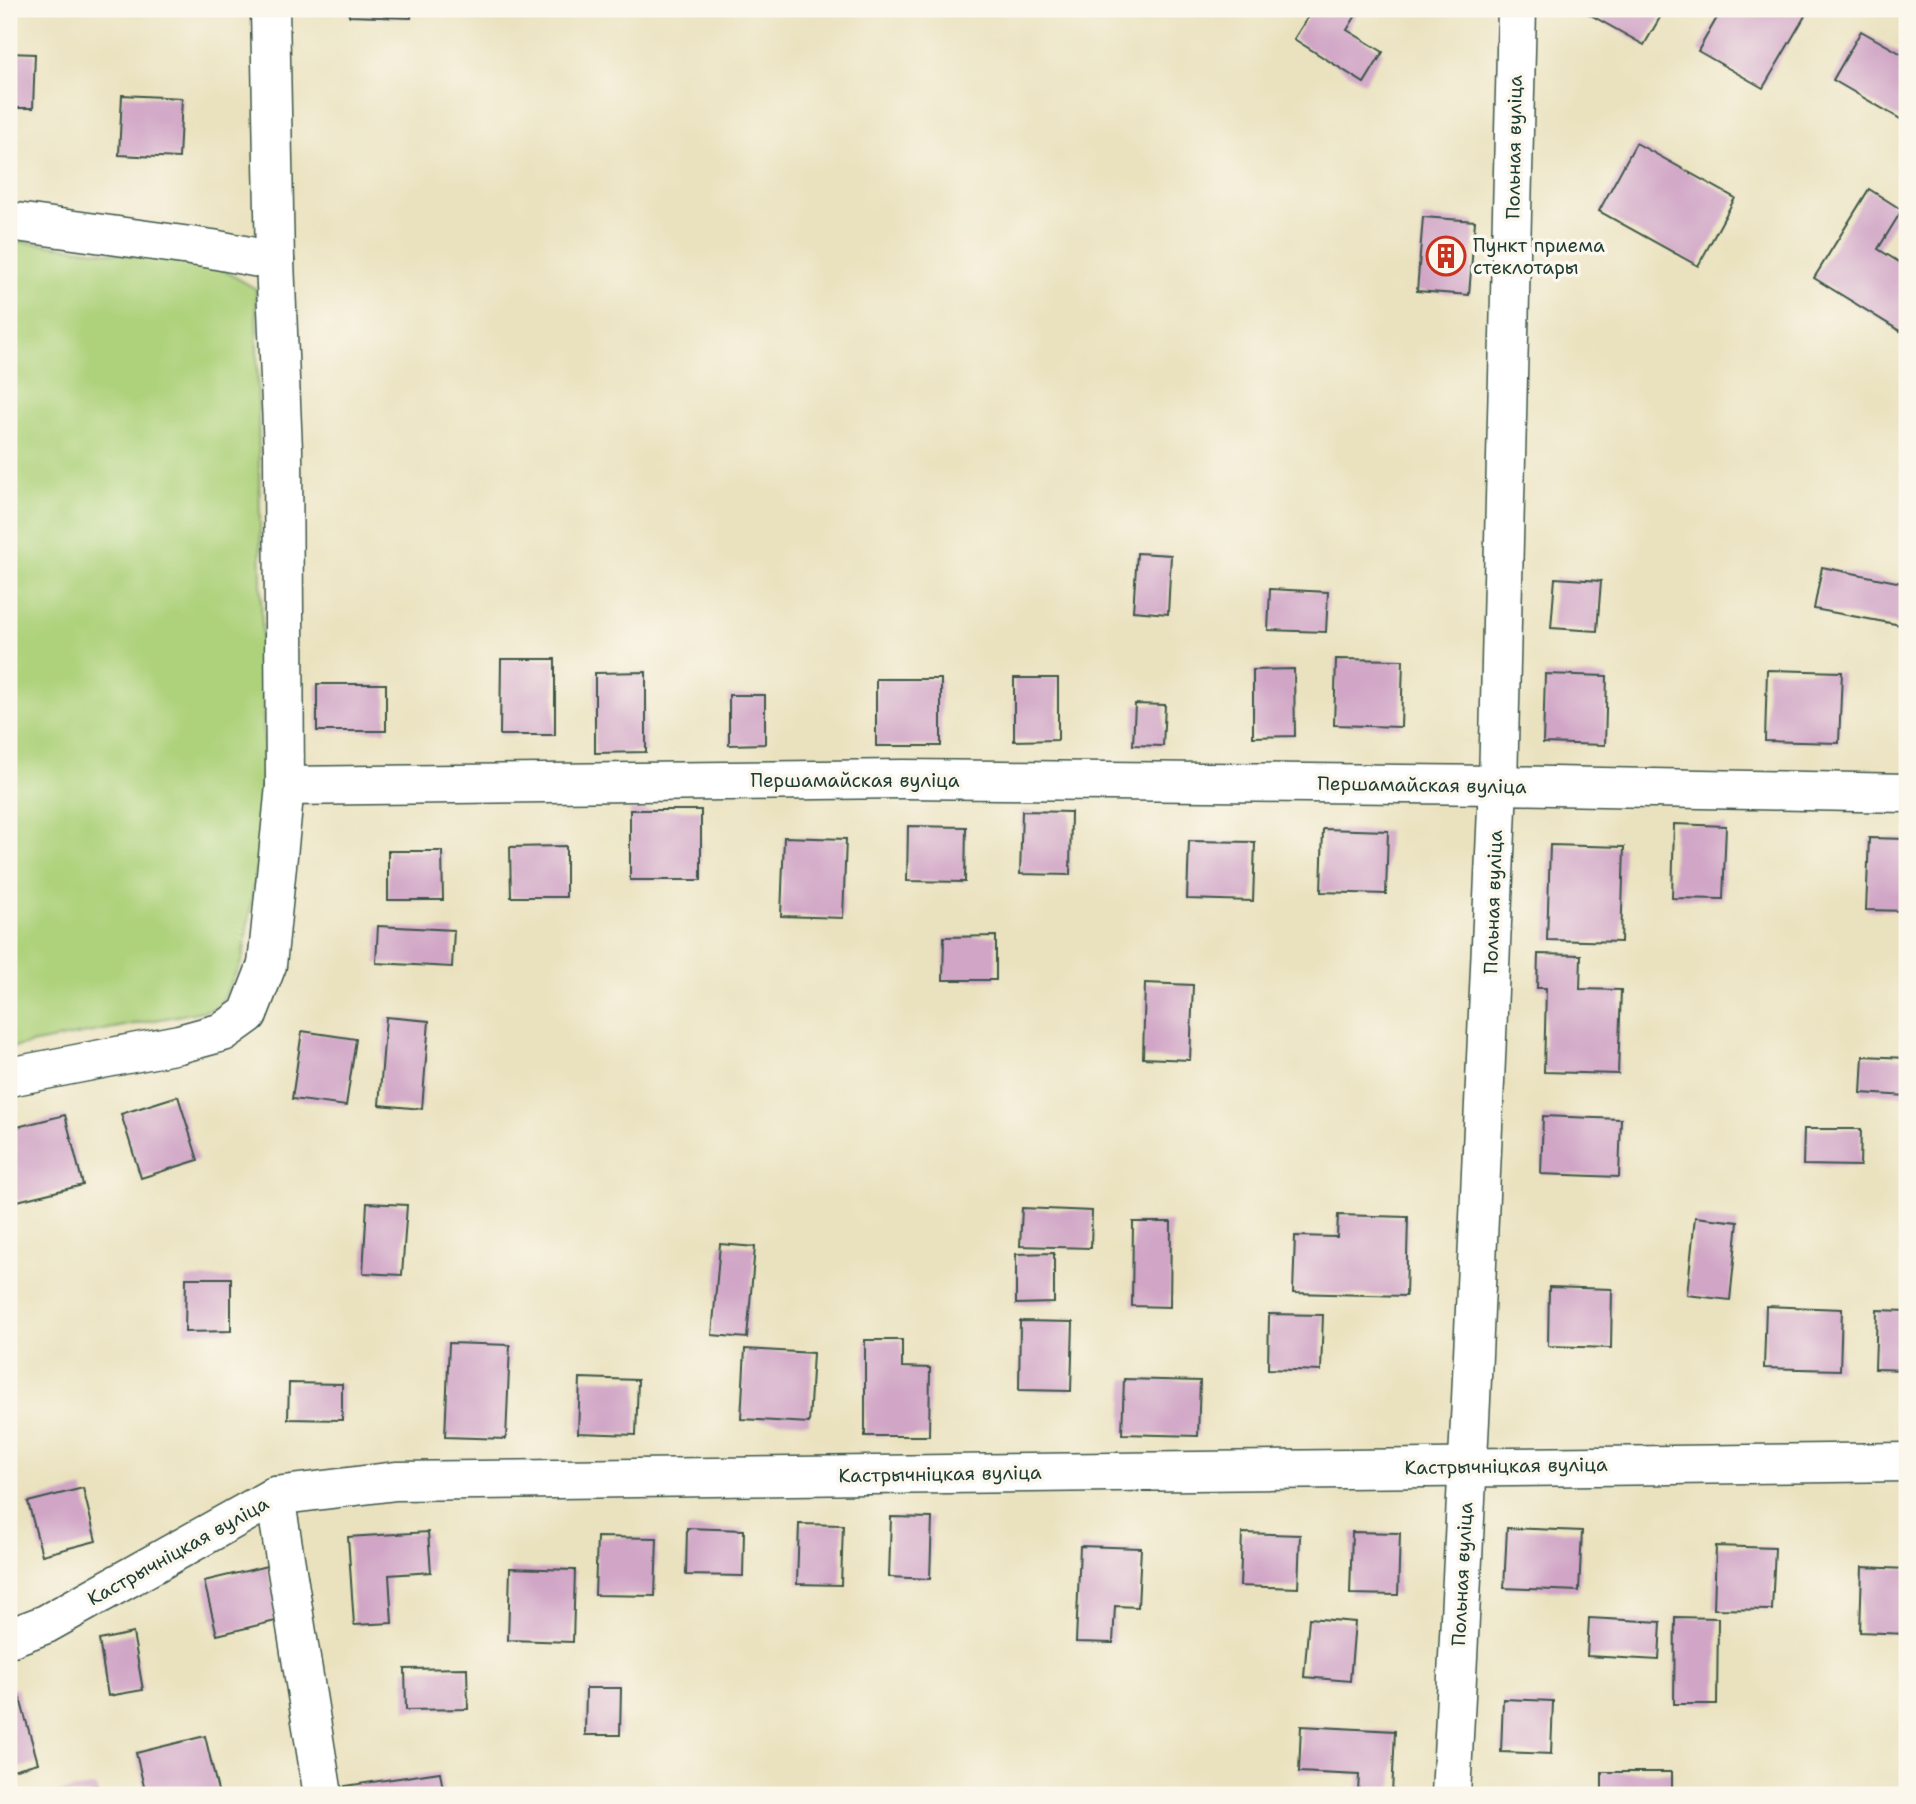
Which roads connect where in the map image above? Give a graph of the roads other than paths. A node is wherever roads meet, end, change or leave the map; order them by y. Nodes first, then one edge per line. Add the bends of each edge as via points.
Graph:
1 (270, 9) edge
2 (1517, 9) edge
3 (9, 221) edge
4 (275, 261) junction
5 (1498, 785) junction
6 (285, 786) junction
7 (1907, 793) edge
8 (9, 1077) edge
9 (1907, 1462) edge
10 (1468, 1467) junction
11 (275, 1496) junction
12 (9, 1638) edge
13 (323, 1795) edge
14 (1451, 1795) edge

1 - 4 street
2 - 5 street, Польная вуліца
3 - 4 street
4 - 6 street
5 - 6 street, Першамайская вуліца via 903,779
5 - 7 street, Першамайская вуліца
5 - 10 street, Польная вуліца
6 - 8 street via 267,965 248,1014 223,1032 179,1044
9 - 10 street, Кастрычніцкая вуліца
10 - 11 street, Кастрычніцкая вуліца via 396,1481
10 - 14 street, Польная вуліца
11 - 12 street, Кастрычніцкая вуліца via 46,1624
11 - 13 street

